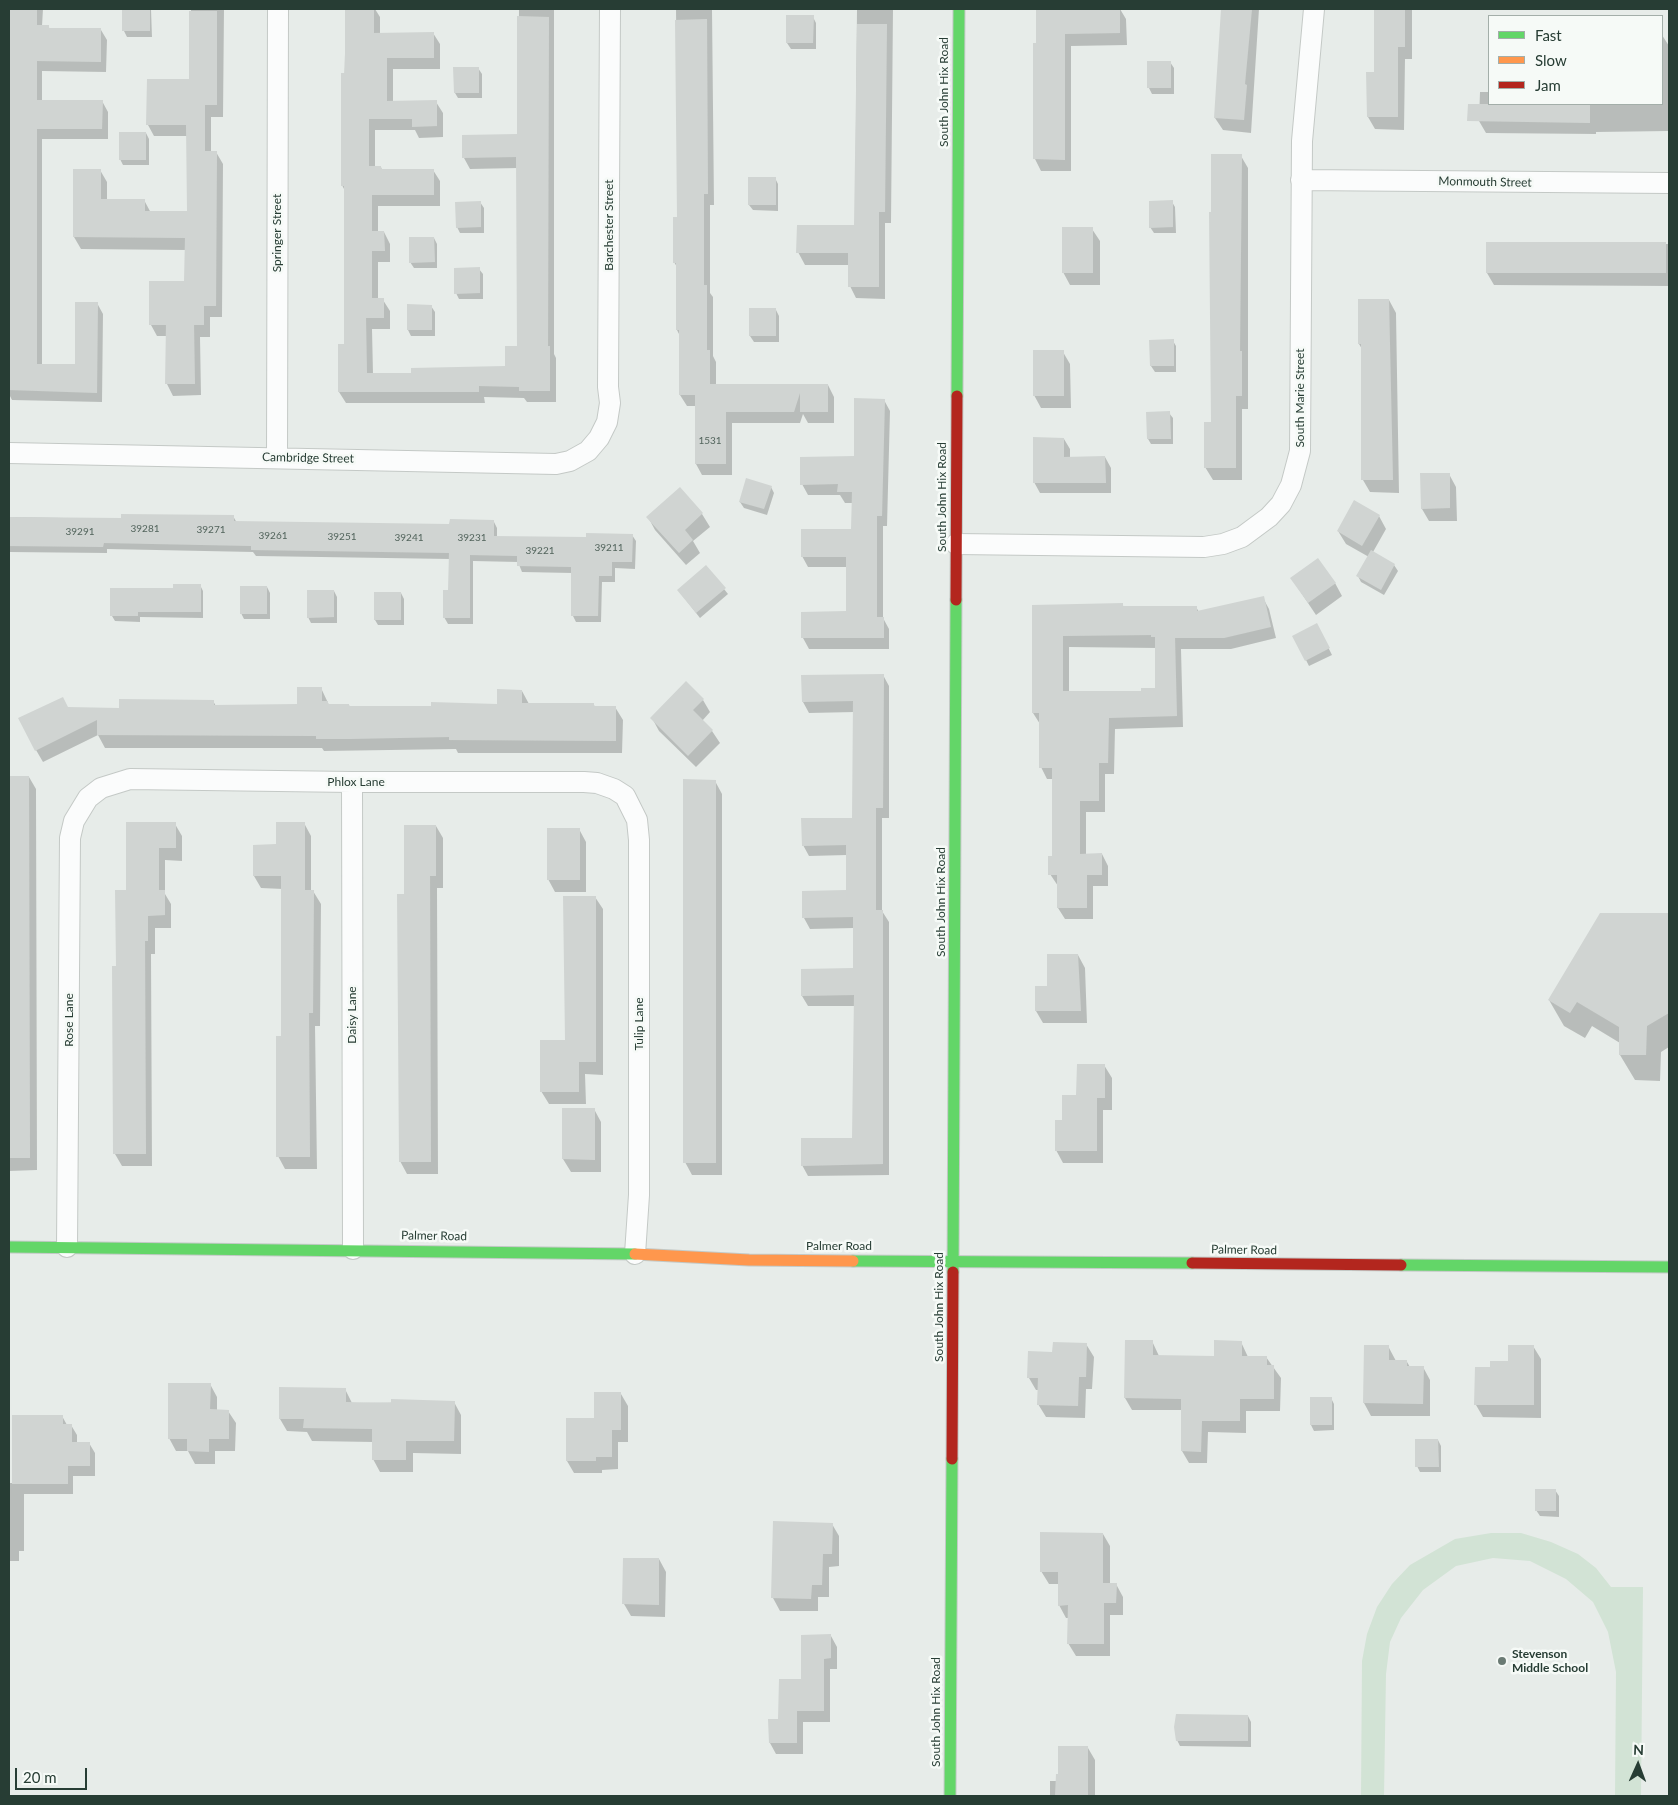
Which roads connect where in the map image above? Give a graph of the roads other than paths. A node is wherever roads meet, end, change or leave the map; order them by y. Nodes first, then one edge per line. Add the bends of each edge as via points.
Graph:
1 (278, 9) edge
2 (610, 9) edge
3 (958, 9) edge
4 (1314, 9) edge
5 (1301, 180) junction
6 (1669, 183) edge
7 (599, 438) joint
8 (9, 453) edge
9 (277, 458) junction
10 (956, 544) junction
11 (352, 782) junction
12 (625, 796) joint
13 (88, 798) joint
14 (9, 1247) edge
15 (67, 1247) junction
16 (353, 1248) junction
17 (635, 1254) junction
18 (953, 1261) junction
19 (1669, 1267) edge
20 (950, 1796) edge

1 - 9 street, Springer Street
2 - 7 street, Barchester Street via 610,403 607,422
3 - 10 street, South John Hix Road
4 - 5 street, South Marie Street
5 - 6 street, Monmouth Street
5 - 10 street, South Marie Street via 1300,451 1292,485 1269,517 1242,537 1204,547
7 - 9 street, Cambridge Street via 588,451 556,464
8 - 9 street, Cambridge Street
10 - 18 street, South John Hix Road
11 - 12 street, Phlox Lane via 597,783
11 - 13 street, Phlox Lane via 130,779 101,788
11 - 16 street, Daisy Lane
12 - 17 street, Tulip Lane via 637,820 639,840 639,1194
13 - 15 street, Rose Lane via 74,821 70,838
14 - 15 street, Palmer Road
15 - 16 street, Palmer Road
16 - 17 street, Palmer Road
17 - 18 street, Palmer Road via 749,1260
18 - 19 street, Palmer Road
18 - 20 street, South John Hix Road

